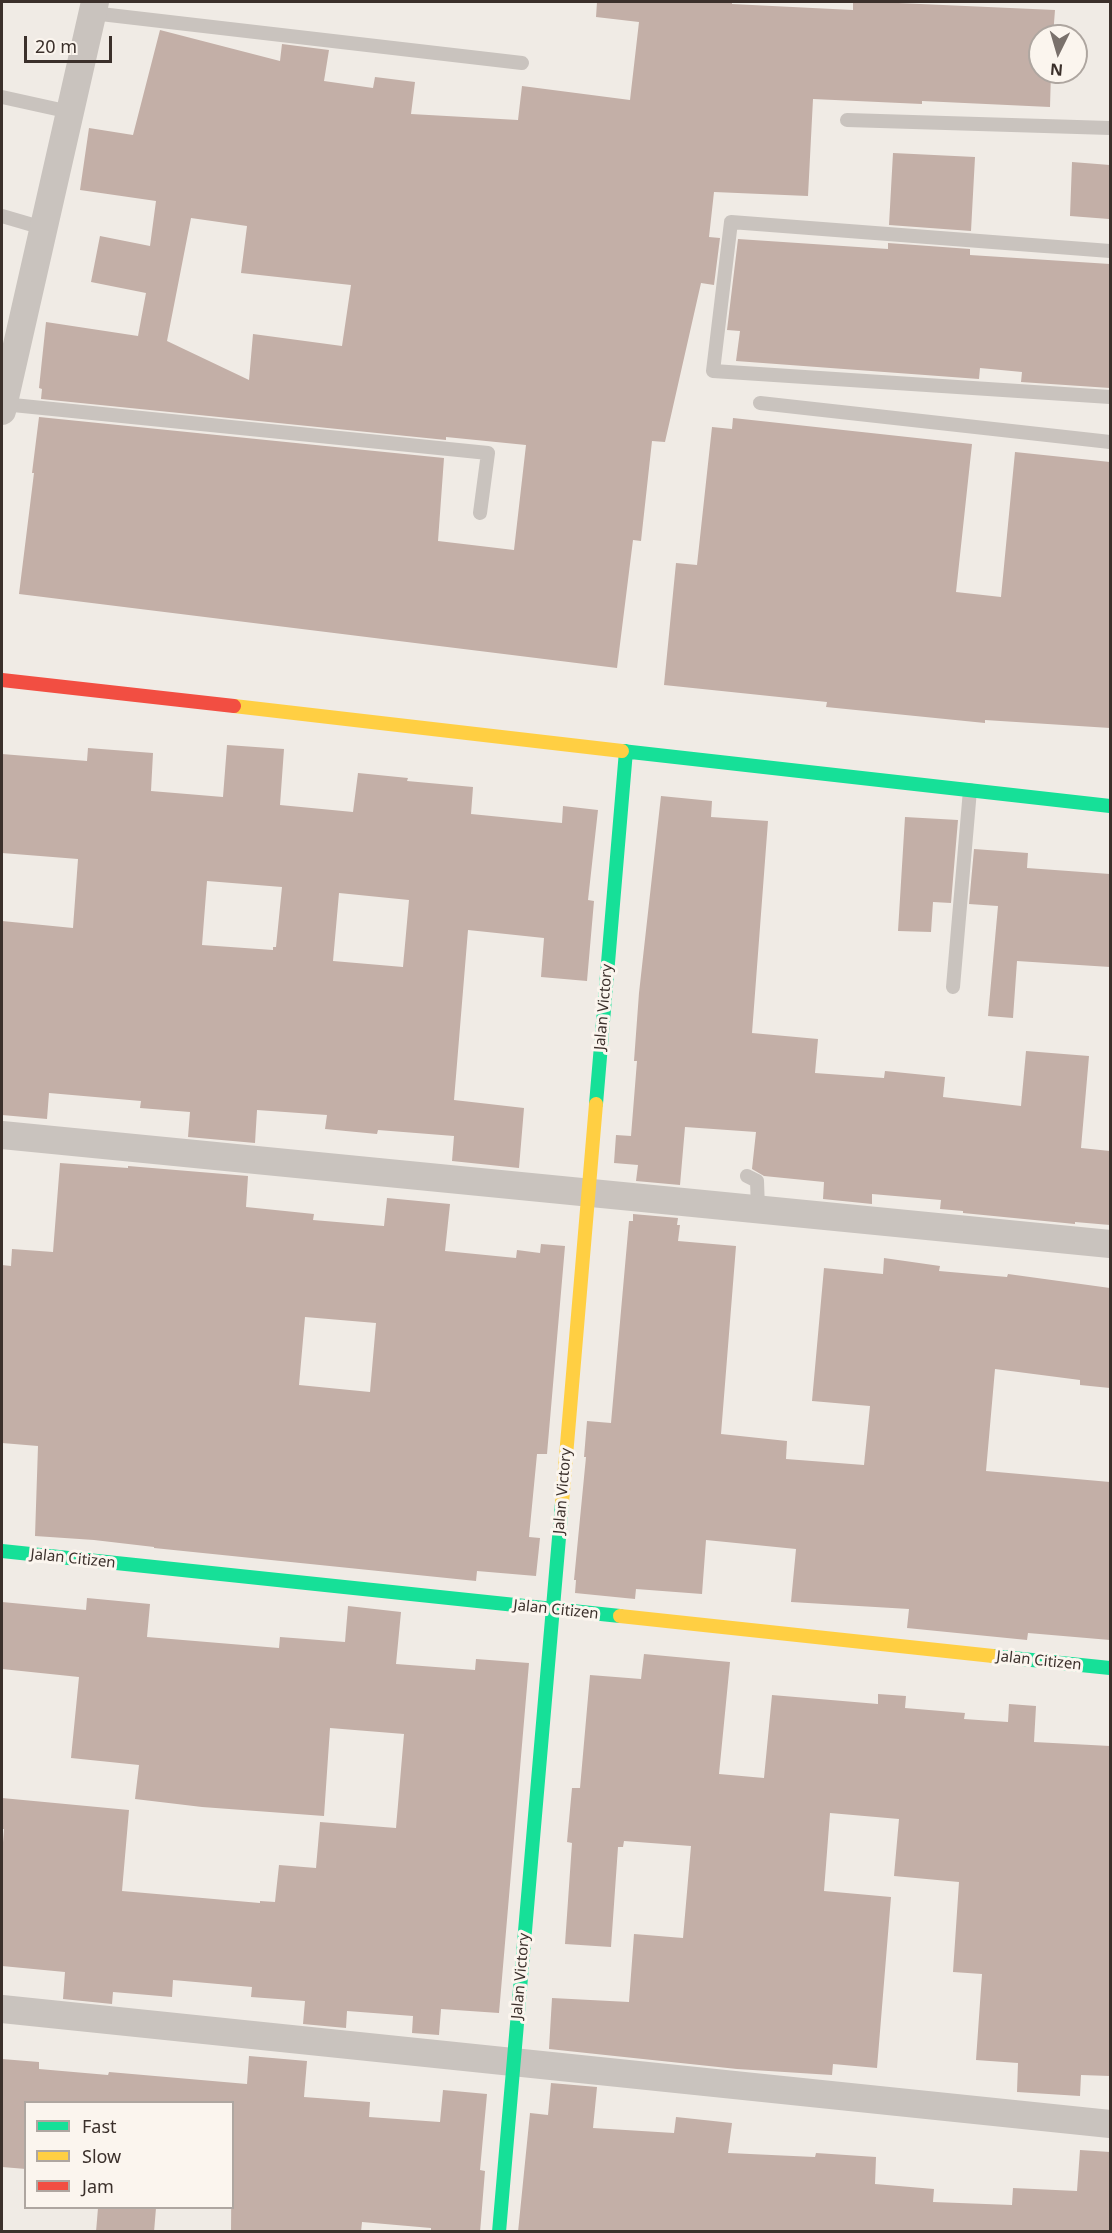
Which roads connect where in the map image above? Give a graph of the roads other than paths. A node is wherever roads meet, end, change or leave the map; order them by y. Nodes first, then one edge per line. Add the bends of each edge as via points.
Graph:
1 (93, 7) edge
2 (522, 63) dead end
3 (2, 97) edge
4 (70, 112) junction
5 (847, 120) dead end
6 (1110, 128) edge
7 (2, 216) edge
8 (43, 228) junction
9 (1110, 251) edge
10 (1110, 396) edge
11 (760, 403) dead end
12 (2, 407) edge
13 (1110, 442) edge
14 (480, 513) dead end
15 (2, 680) edge
16 (626, 751) junction
17 (970, 790) junction
18 (1110, 806) edge
19 (953, 987) dead end
20 (2, 1135) edge
21 (747, 1176) dead end
22 (588, 1193) junction
23 (758, 1209) junction
24 (1110, 1244) edge
25 (2, 1551) edge
26 (552, 1610) junction
27 (1110, 1668) edge
28 (2, 2009) edge
29 (513, 2062) junction
30 (1110, 2124) edge
31 (499, 2232) edge

1 - 2 lane
1 - 4 street
3 - 4 lane
4 - 8 street
5 - 6 lane
7 - 8 lane
8 - 12 street
9 - 10 lane via 731,222 713,371
11 - 13 lane
12 - 14 lane via 488,453
15 - 16 street
16 - 17 street
16 - 22 street, Jalan Victory
17 - 18 street
17 - 19 lane
20 - 22 street
21 - 23 lane via 757,1181
22 - 23 street
22 - 26 street, Jalan Victory
23 - 24 street
25 - 26 street, Jalan Citizen
26 - 27 street, Jalan Citizen
26 - 29 street, Jalan Victory
28 - 29 street
29 - 30 street
29 - 31 street, Jalan Victory

